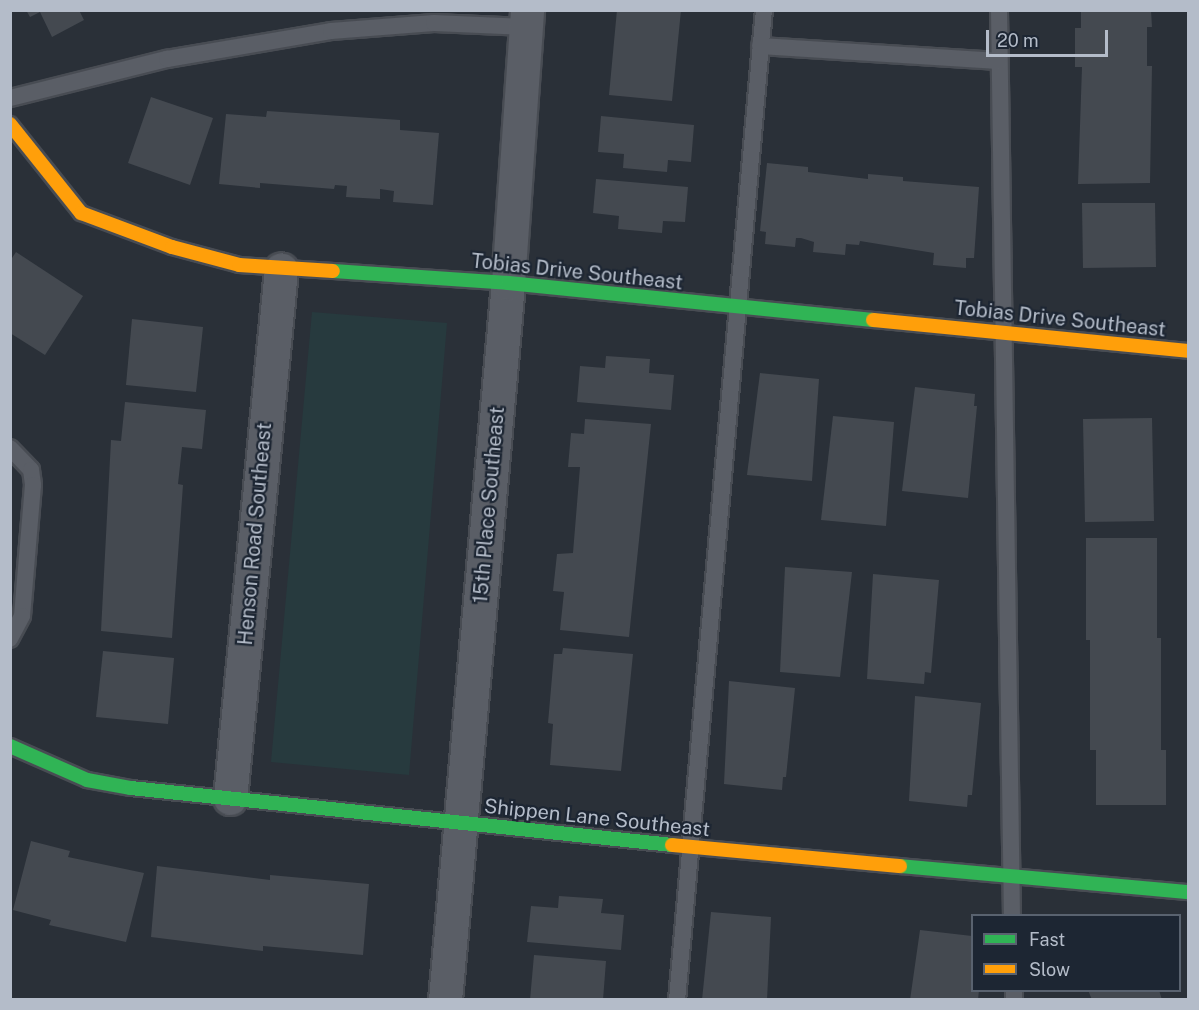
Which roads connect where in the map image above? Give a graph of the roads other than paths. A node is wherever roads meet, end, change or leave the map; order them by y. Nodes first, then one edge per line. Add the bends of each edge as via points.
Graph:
1 (764, 10) edge
2 (999, 10) edge
3 (527, 19) edge
4 (760, 46) junction
5 (999, 61) junction
6 (10, 98) edge
7 (10, 124) edge
8 (281, 269) junction
9 (508, 283) junction
10 (740, 308) junction
11 (1004, 332) junction
12 (1188, 351) edge
13 (10, 448) edge
14 (10, 639) edge
15 (10, 746) edge
16 (230, 798) junction
17 (460, 823) junction
18 (690, 847) junction
19 (1011, 875) junction
20 (1188, 892) edge
21 (1012, 914) edge
22 (445, 999) edge
23 (677, 999) edge

1 - 4 lane
2 - 5 lane
3 - 6 lane via 331,31 166,59
3 - 9 street, 15th Place Southeast
4 - 5 lane
4 - 10 lane
5 - 11 lane
7 - 8 street, Tobias Drive Southeast via 81,213 172,247 239,265
8 - 9 street, Tobias Drive Southeast
8 - 16 street, Henson Road Southeast
9 - 10 street, Tobias Drive Southeast
9 - 17 street, 15th Place Southeast
10 - 11 street, Tobias Drive Southeast
10 - 18 lane
11 - 12 street, Tobias Drive Southeast
11 - 19 lane
13 - 14 lane via 31,470 33,485 22,616
15 - 16 street, Shippen Lane Southeast via 87,780
16 - 17 street, Shippen Lane Southeast
17 - 18 street, Shippen Lane Southeast
17 - 22 street, 15th Place Southeast
18 - 19 street, Shippen Lane Southeast
18 - 23 lane
19 - 20 street, Shippen Lane Southeast
19 - 21 lane

